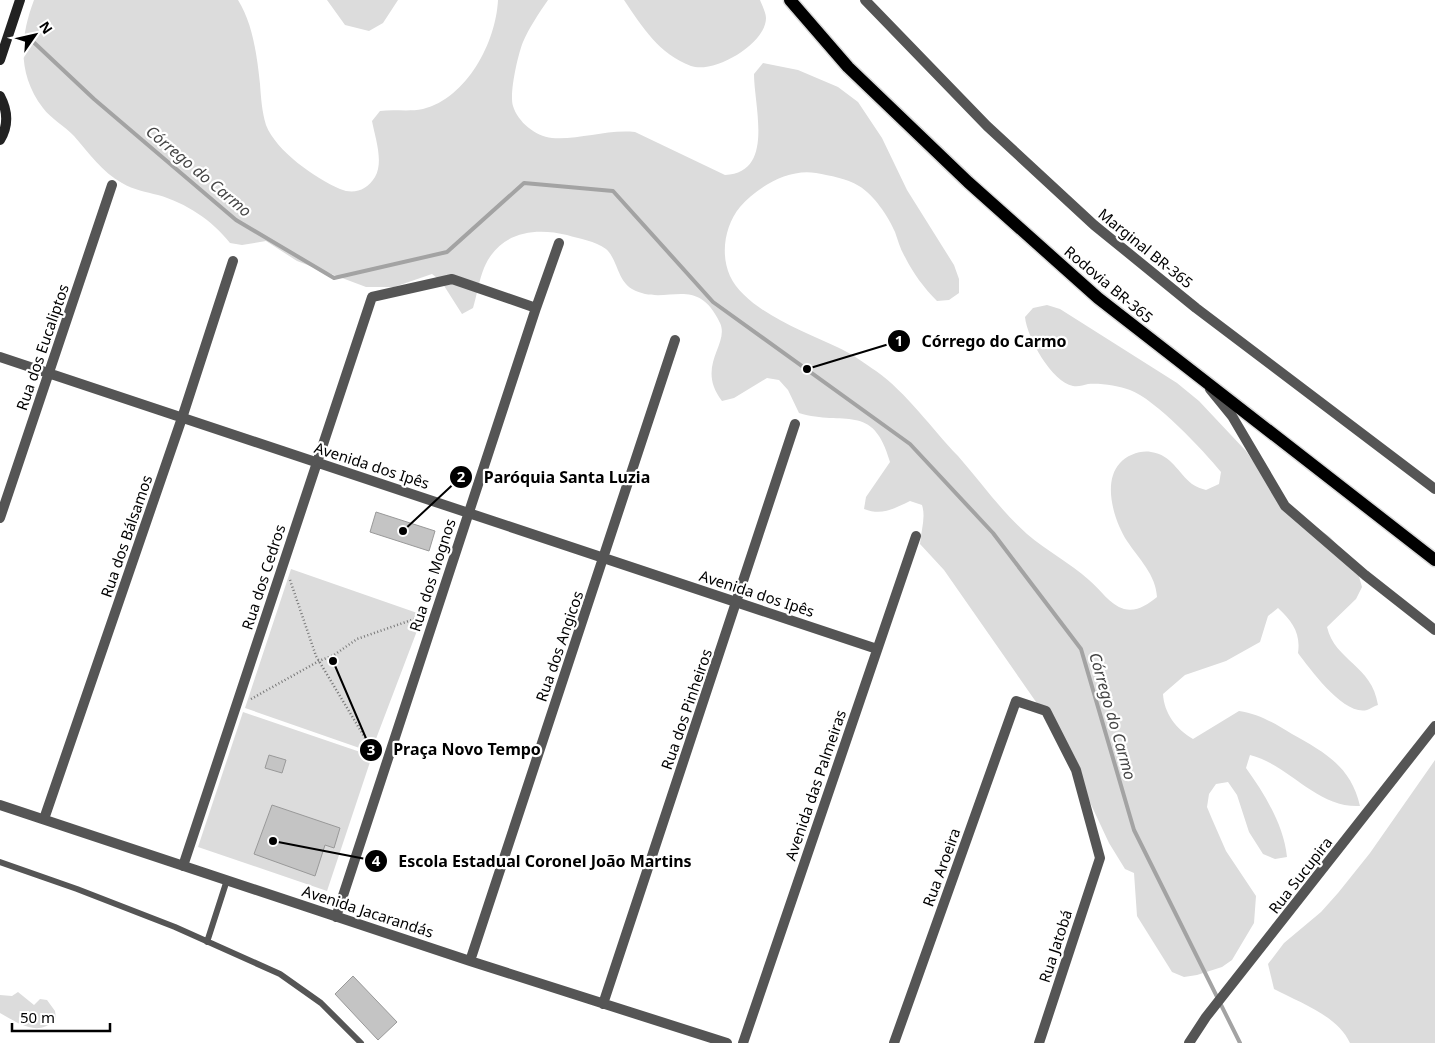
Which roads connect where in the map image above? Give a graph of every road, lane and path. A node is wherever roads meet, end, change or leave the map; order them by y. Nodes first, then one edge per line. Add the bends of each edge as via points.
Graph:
1 (20, 0) edge
2 (790, 0) edge
3 (865, 0) edge
4 (0, 60) edge
5 (0, 96) edge
6 (0, 140) edge
7 (112, 185) dead end
8 (559, 243) dead end
9 (233, 261) dead end
10 (536, 308) junction
11 (675, 340) dead end
12 (0, 357) edge
13 (49, 374) junction
14 (1203, 380) junction
15 (182, 418) junction
16 (795, 424) dead end
17 (317, 463) junction
18 (1435, 489) edge
19 (468, 513) junction
20 (0, 518) edge
21 (916, 536) dead end
22 (604, 558) junction
23 (1435, 560) edge
24 (284, 562) junction
25 (737, 602) junction
26 (436, 611) junction
27 (1435, 630) edge
28 (877, 649) junction
29 (318, 661) junction
30 (1016, 701) joint
31 (236, 707) junction
32 (1435, 726) edge
33 (384, 769) junction
34 (0, 805) edge
35 (44, 820) junction
36 (0, 862) edge
37 (183, 866) junction
38 (227, 880) junction
39 (336, 917) junction
40 (207, 942) junction
41 (470, 961) junction
42 (603, 1004) junction
43 (361, 1043) edge
44 (727, 1043) edge
45 (743, 1043) edge
46 (894, 1043) edge
47 (1039, 1043) edge
48 (1190, 1043) edge

1 - 4 main road
2 - 14 main road, Rodovia BR-365 via 848,67 968,182 1098,298
3 - 18 street, Marginal BR-365 via 987,126 1094,225 1196,308
5 - 6 main road via 7,120
7 - 13 street, Rua dos Eucaliptos
8 - 10 street, Rua dos Mognos
9 - 15 street, Rua dos Bálsamos
10 - 17 street, Rua dos Cedros via 452,278 372,297
10 - 19 street, Rua dos Mognos
11 - 22 street, Rua dos Angicos
12 - 13 street, Avenida dos Ipês
13 - 15 street, Avenida dos Ipês
13 - 20 street, Rua dos Eucaliptos
14 - 23 main road, Rodovia BR-365
14 - 27 street via 1232,416 1285,506
15 - 17 street, Avenida dos Ipês
15 - 35 street, Rua dos Bálsamos
16 - 25 street, Rua dos Pinheiros
17 - 19 street, Avenida dos Ipês
17 - 24 street, Rua dos Cedros
19 - 22 street, Avenida dos Ipês
19 - 26 street, Rua dos Mognos
21 - 28 street, Avenida das Palmeiras
22 - 25 street, Avenida dos Ipês
22 - 41 street, Rua dos Angicos
24 - 29 path
24 - 31 street, Rua dos Cedros
25 - 28 street, Avenida dos Ipês
25 - 42 street, Rua dos Pinheiros
26 - 29 path via 358,639
26 - 33 street, Rua dos Mognos
28 - 45 street, Avenida das Palmeiras
29 - 31 path
29 - 33 path
30 - 46 street, Rua Aroeira
30 - 47 street, Rua Jatobá via 1046,711 1076,770 1100,858
31 - 37 street, Rua dos Cedros
32 - 48 street, Rua Sucupira via 1206,1018
33 - 39 street, Rua dos Mognos
34 - 35 street, Avenida Jacarandás
35 - 37 street, Avenida Jacarandás
36 - 40 lane via 77,889
37 - 38 street, Avenida Jacarandás
38 - 39 street, Avenida Jacarandás
38 - 40 lane
39 - 41 street, Avenida Jacarandás
40 - 43 lane via 280,974 321,1003
41 - 42 street, Avenida Jacarandás
42 - 44 street, Avenida Jacarandás

